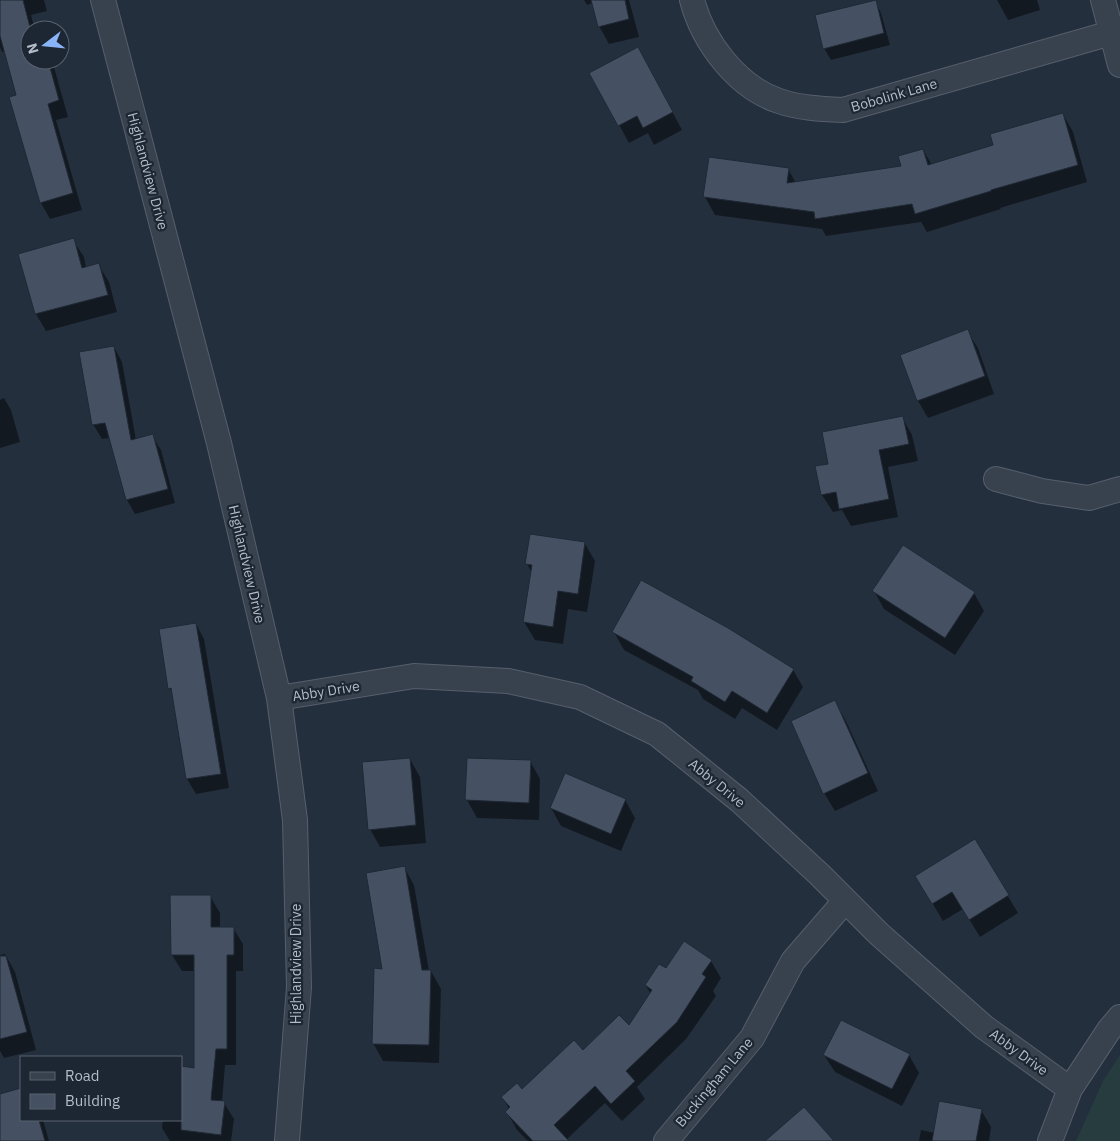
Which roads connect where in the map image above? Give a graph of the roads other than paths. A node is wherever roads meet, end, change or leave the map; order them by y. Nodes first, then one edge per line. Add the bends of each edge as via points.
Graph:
1 (103, 0) edge
2 (692, 0) edge
3 (1103, 0) edge
4 (1112, 33) junction
5 (1120, 65) edge
6 (996, 479) dead end
7 (1120, 489) edge
8 (279, 698) junction
9 (845, 900) junction
10 (1120, 1017) edge
11 (1070, 1089) junction
12 (287, 1141) edge
13 (666, 1141) edge
14 (1050, 1141) edge

1 - 8 street, Highlandview Drive via 219,443
2 - 4 street, Bobolink Lane via 706,36 748,85 778,101 810,108 843,110
3 - 4 street
4 - 5 street
6 - 7 street via 1042,491 1089,498
8 - 9 street, Abby Drive via 414,676 508,681 580,697 658,734 739,800
8 - 12 street, Highlandview Drive via 295,820 299,987
9 - 11 street, Abby Drive via 984,1027
9 - 13 street, Buckingham Lane via 793,960 752,1038
10 - 11 street
11 - 14 street

